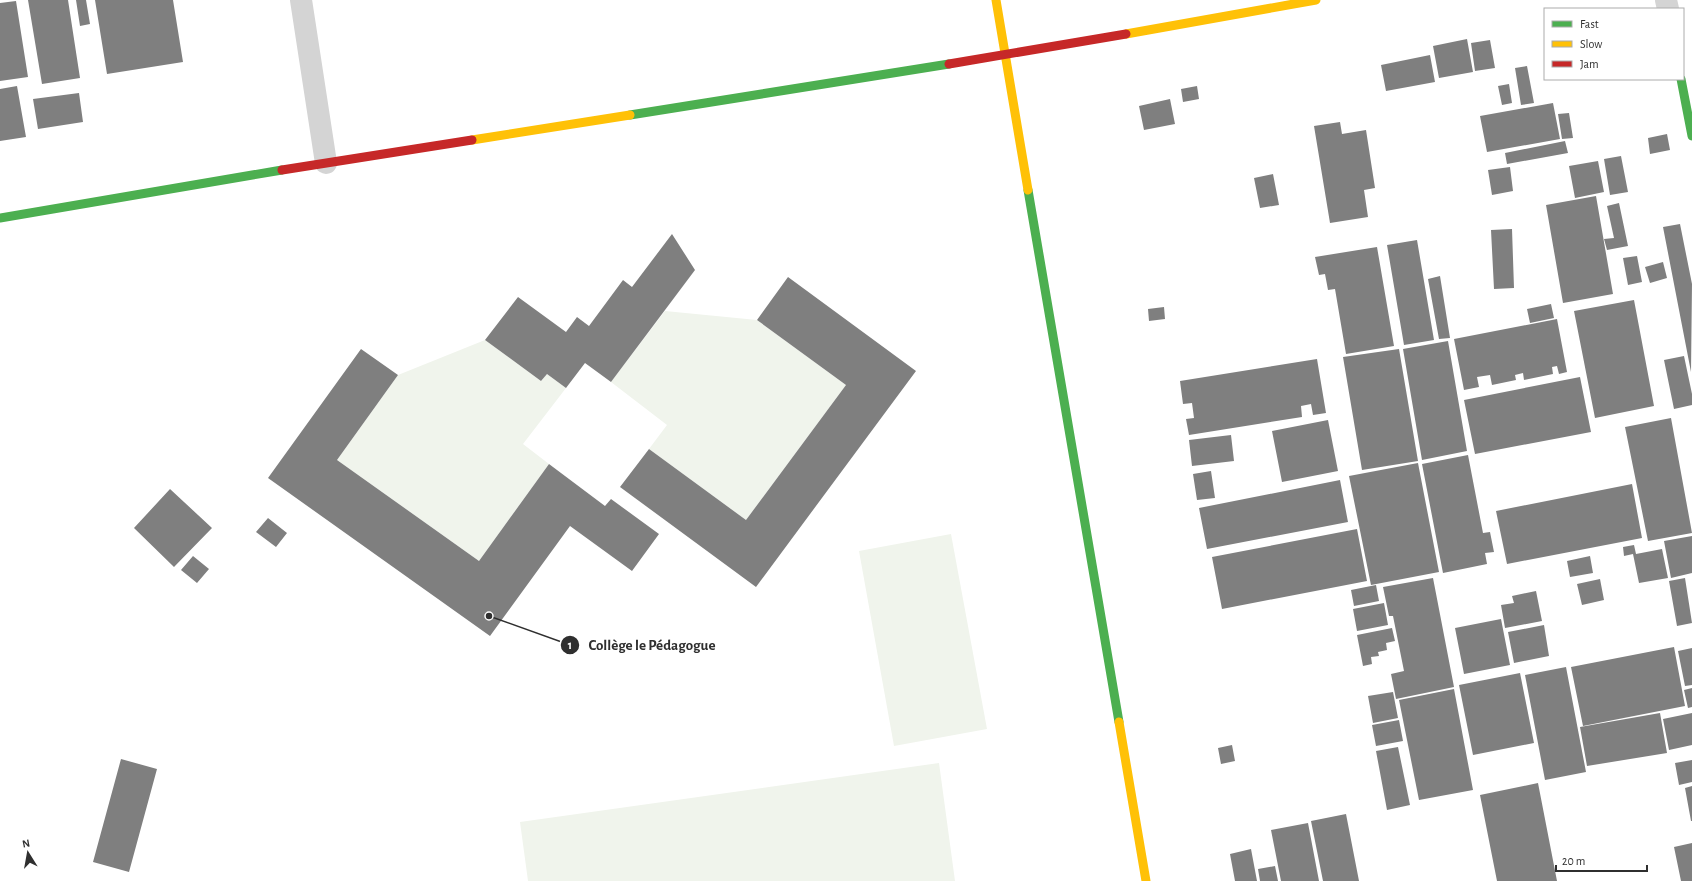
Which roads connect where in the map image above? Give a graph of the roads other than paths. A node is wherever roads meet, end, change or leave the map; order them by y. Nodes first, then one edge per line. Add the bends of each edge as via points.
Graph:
1 (301, 0) edge
2 (996, 0) edge
3 (1316, 0) edge
4 (1005, 55) junction
5 (1681, 80) edge
6 (1692, 136) edge
7 (326, 163) junction
8 (0, 218) edge
9 (1146, 881) edge

1 - 7 street
2 - 4 street
3 - 4 street
4 - 7 street
4 - 9 street
5 - 6 street
7 - 8 street

